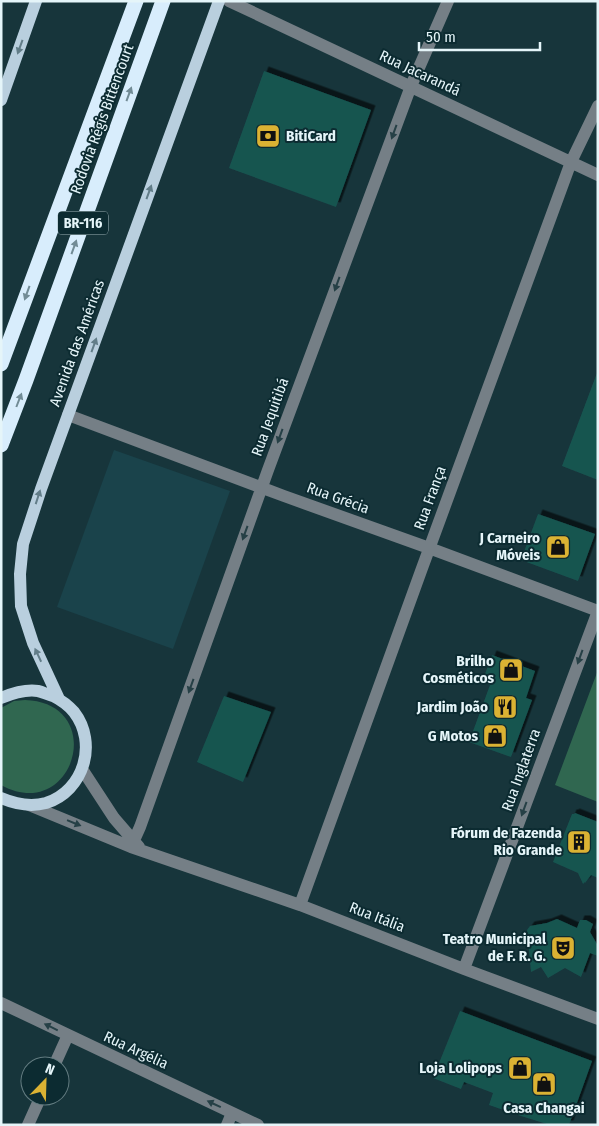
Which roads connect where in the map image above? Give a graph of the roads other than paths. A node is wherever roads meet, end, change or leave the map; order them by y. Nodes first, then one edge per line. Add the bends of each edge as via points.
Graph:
1 (36, 1) edge
2 (136, 1) edge
3 (163, 1) edge
4 (219, 1) edge
5 (229, 1) edge
6 (448, 1) edge
7 (411, 86) junction
8 (1, 100) edge
9 (598, 106) edge
10 (571, 162) junction
11 (598, 175) edge
12 (1, 364) edge
13 (68, 415) junction
14 (1, 445) edge
15 (262, 487) junction
16 (429, 548) junction
17 (598, 611) edge
18 (1, 698) edge
19 (59, 699) junction
20 (82, 769) junction
21 (1, 798) edge
22 (29, 805) junction
23 (136, 846) junction
24 (300, 905) junction
25 (464, 969) junction
26 (1, 1003) edge
27 (598, 1019) edge
28 (68, 1035) junction
29 (59, 1056) edge
30 (37, 1106) edge
31 (232, 1113) junction
32 (28, 1125) edge
33 (227, 1125) edge
34 (258, 1125) edge

1 -> 8 main road
2 -> 12 highway, Rodovia Régis Bittencourt / BR-116
14 -> 3 highway, Rodovia Régis Bittencourt / BR-116
13 -> 4 main road, Avenida das Américas
5 - 7 street, Rua Jacarandá
6 - 7 street, Rua Jequitibá
7 - 10 street, Rua Jacarandá
7 -> 15 street, Rua Jequitibá
9 - 10 street, Rua França
10 - 11 street, Rua Jacarandá
10 - 16 street, Rua França
13 - 15 street, Rua Grécia
19 -> 13 main road, Avenida das Américas via 33,643 21,606 20,574 23,544
15 - 16 street, Rua Grécia
15 -> 23 street, Rua Jequitibá
16 - 17 street, Rua Grécia
16 - 24 street, Rua França
17 -> 25 street, Rua Inglaterra
18 - 19 main road via 17,691 38,691
19 - 20 main road via 78,718 83,730 86,756
20 - 22 main road via 74,784 61,795 46,803
20 - 23 street, Rua Itália
21 - 22 main road
22 -> 23 street, Rua Itália
23 - 24 street, Rua Itália
24 - 25 street, Rua Itália
25 - 27 street, Rua Itália
28 -> 26 street, Rua Argélia
28 - 29 street
31 -> 28 street, Rua Argélia
30 - 32 street
31 - 33 street
31 - 34 street, Rua Argélia

